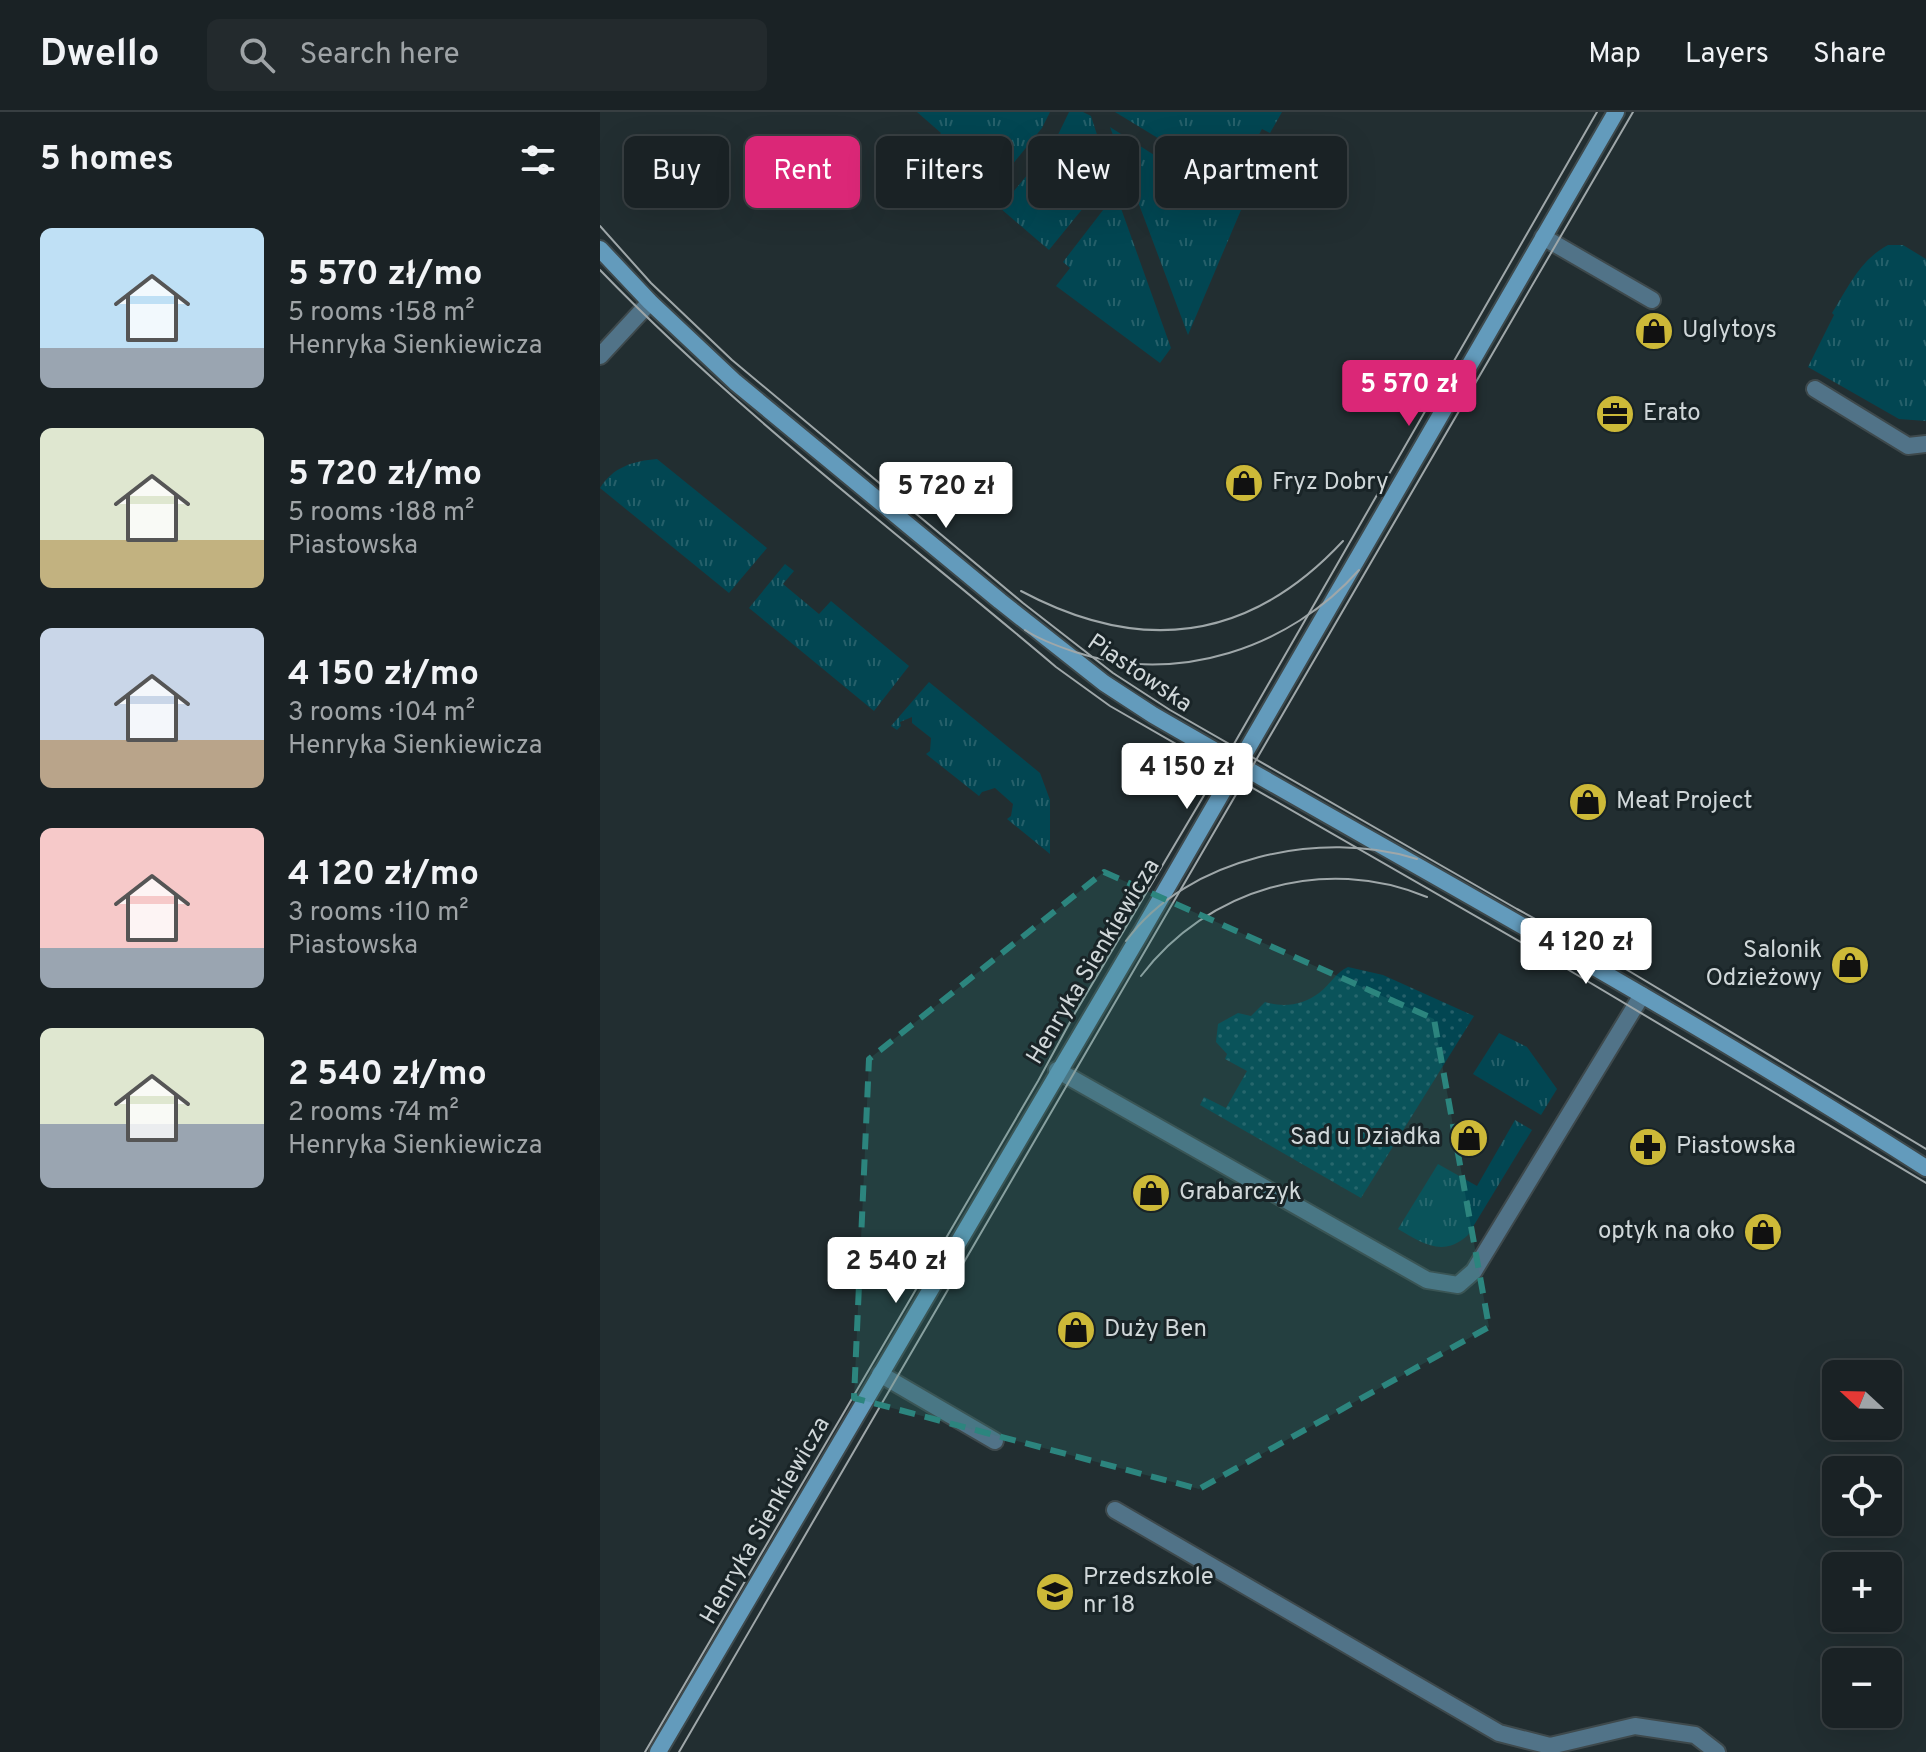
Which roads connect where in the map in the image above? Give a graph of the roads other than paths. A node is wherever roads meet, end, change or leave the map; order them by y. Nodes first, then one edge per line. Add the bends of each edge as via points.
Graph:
1 (1616, 112) edge
2 (1543, 237) junction
3 (600, 249) edge
4 (1652, 300) dead end
5 (650, 302) junction
6 (600, 356) edge
7 (1815, 389) dead end
8 (1926, 444) edge
9 (1238, 764) junction
10 (1642, 995) junction
11 (1057, 1070) junction
12 (1926, 1168) edge
13 (880, 1374) junction
14 (995, 1441) dead end
15 (1115, 1510) dead end
16 (658, 1752) edge
17 (1717, 1752) edge

1 - 2 street, Henryka Sienkiewicza
2 - 4 street
2 - 9 street, Henryka Sienkiewicza
3 - 5 street, Piastowska
5 - 6 street
5 - 9 street, Piastowska via 735,382 1043,636 1116,692
7 - 8 street via 1908,446
9 - 10 street, Piastowska
9 - 11 street, Henryka Sienkiewicza
10 - 11 street via 1474,1271 1458,1285 1427,1280
10 - 12 street, Piastowska
11 - 13 street, Henryka Sienkiewicza
13 - 14 street
13 - 16 street, Henryka Sienkiewicza
15 - 17 street via 1499,1733 1550,1746 1635,1726 1695,1735

